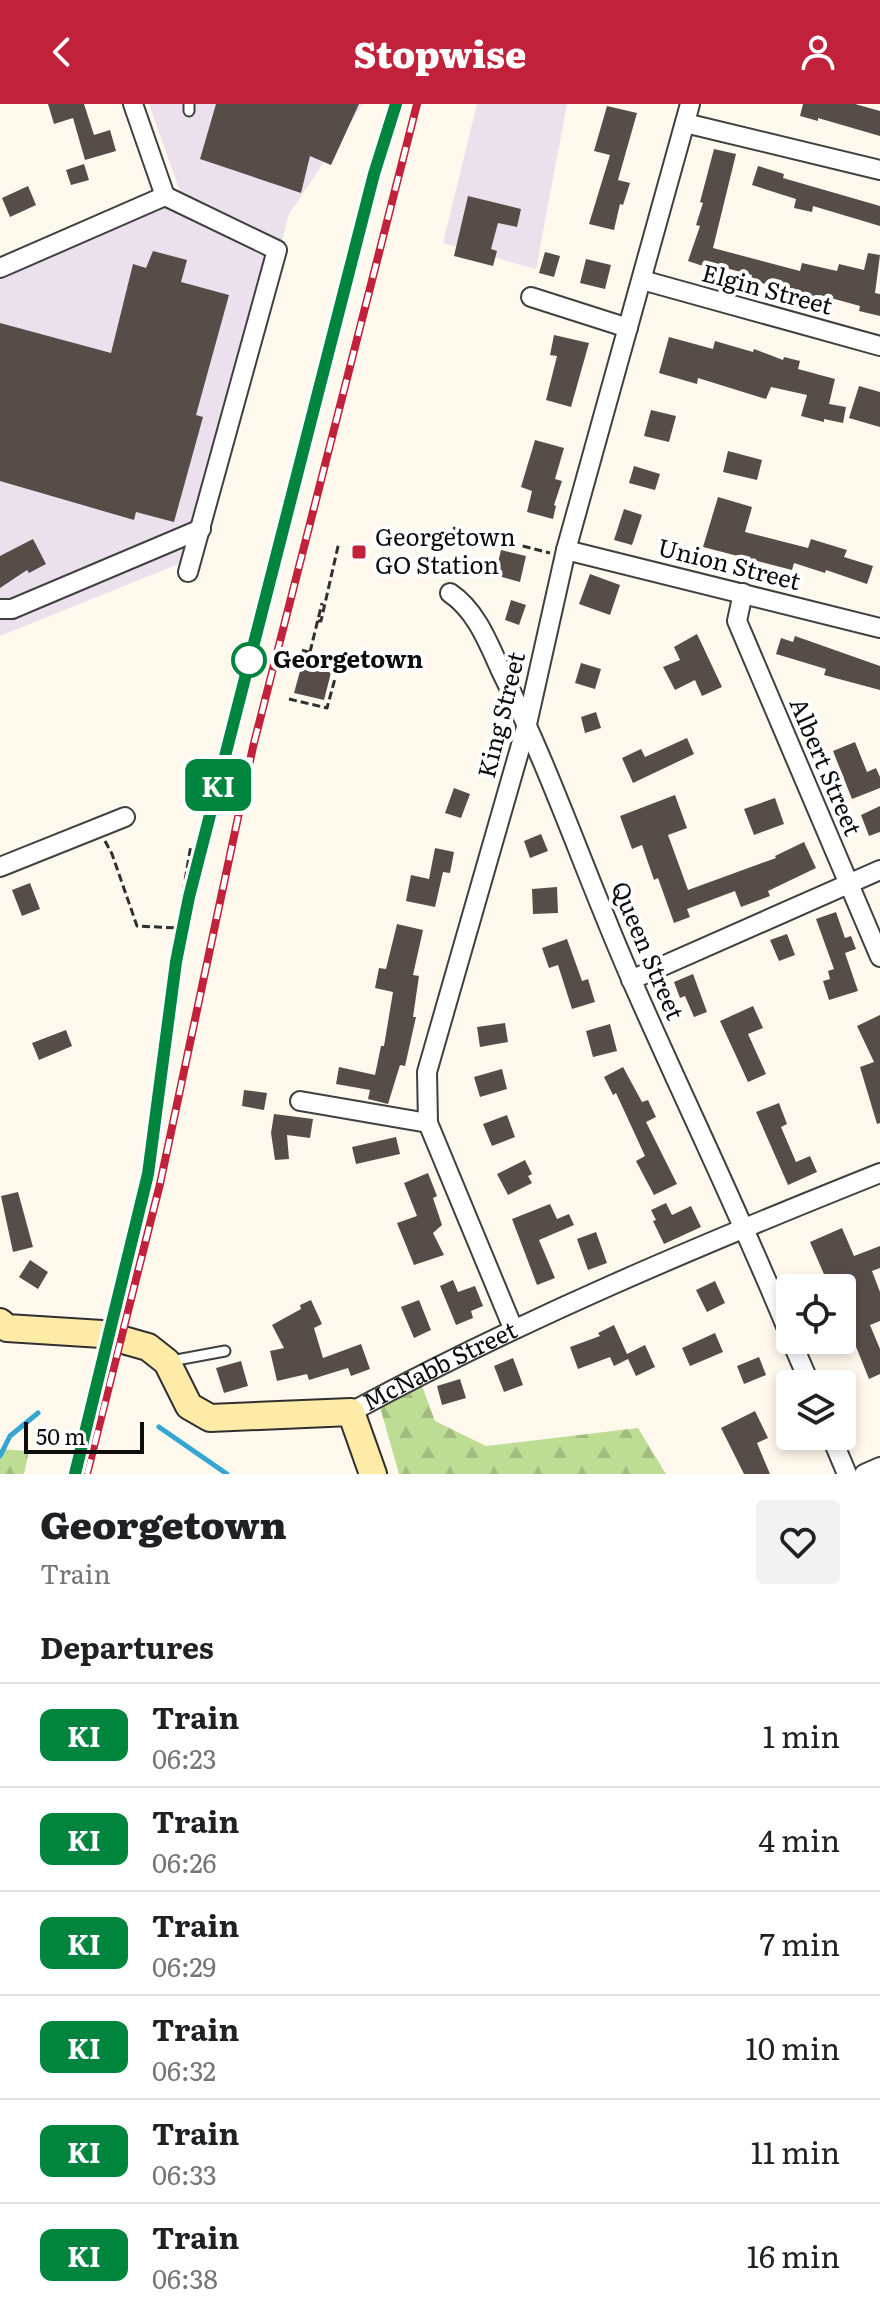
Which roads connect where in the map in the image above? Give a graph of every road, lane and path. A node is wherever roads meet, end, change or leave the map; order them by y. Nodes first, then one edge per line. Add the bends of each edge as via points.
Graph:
1 (133, 104) edge
2 (688, 113) edge
3 (880, 170) edge
4 (165, 196) junction
5 (0, 268) edge
6 (642, 280) junction
7 (531, 297) dead end
8 (628, 328) junction
9 (880, 346) edge
10 (453, 528) dead end
11 (201, 529) junction
12 (339, 542) dead end
13 (566, 550) junction
14 (188, 572) dead end
15 (450, 593) dead end
16 (743, 593) junction
17 (322, 603) dead end
18 (0, 609) edge
19 (318, 621) junction
20 (880, 628) edge
21 (301, 650) dead end
22 (310, 652) junction
23 (289, 699) dead end
24 (527, 724) junction
25 (125, 817) dead end
26 (97, 827) junction
27 (191, 845) dead end
28 (0, 867) edge
29 (880, 870) edge
30 (848, 884) junction
31 (880, 957) edge
32 (631, 980) junction
33 (300, 1101) dead end
34 (428, 1123) junction
35 (880, 1173) edge
36 (745, 1227) junction
37 (776, 1302) edge
38 (2, 1328) edge
39 (513, 1328) junction
40 (225, 1351) dead end
41 (167, 1362) junction
42 (351, 1412) junction
43 (837, 1450) edge
44 (880, 1467) edge
45 (373, 1474) edge
46 (847, 1474) edge
47 (864, 1474) edge

1 - 4 street
2 - 3 street
2 - 6 street, King Street
4 - 5 street
4 - 11 street via 277,250
6 - 8 street, King Street
6 - 9 street, Elgin Street
7 - 8 street
8 - 13 street, King Street
10 - 13 path via 551,553
11 - 14 street
11 - 18 street via 12,609
12 - 19 path
13 - 16 street, Union Street
13 - 24 street, King Street
15 - 24 street, Queen Street via 476,620
16 - 20 street, Union Street
16 - 30 street, Albert Street via 737,621
17 - 19 path
19 - 22 path
21 - 22 path
22 - 23 path via 340,660 327,708
24 - 32 street, Queen Street
24 - 34 street, King Street via 427,1072
25 - 26 street
26 - 27 path via 137,926 177,928
26 - 28 street
29 - 30 street
30 - 31 street, Albert Street
30 - 32 street
32 - 36 street, Queen Street
33 - 34 street
34 - 39 street, King Street
35 - 36 street, McNabb Street
36 - 37 street, Queen Street
36 - 39 street, McNabb Street
38 - 41 street via 102,1334 148,1347
39 - 42 street, McNabb Street
40 - 41 lane
41 - 42 street, McNabb Street via 189,1406 210,1418
42 - 45 street
43 - 46 street
44 - 47 street

